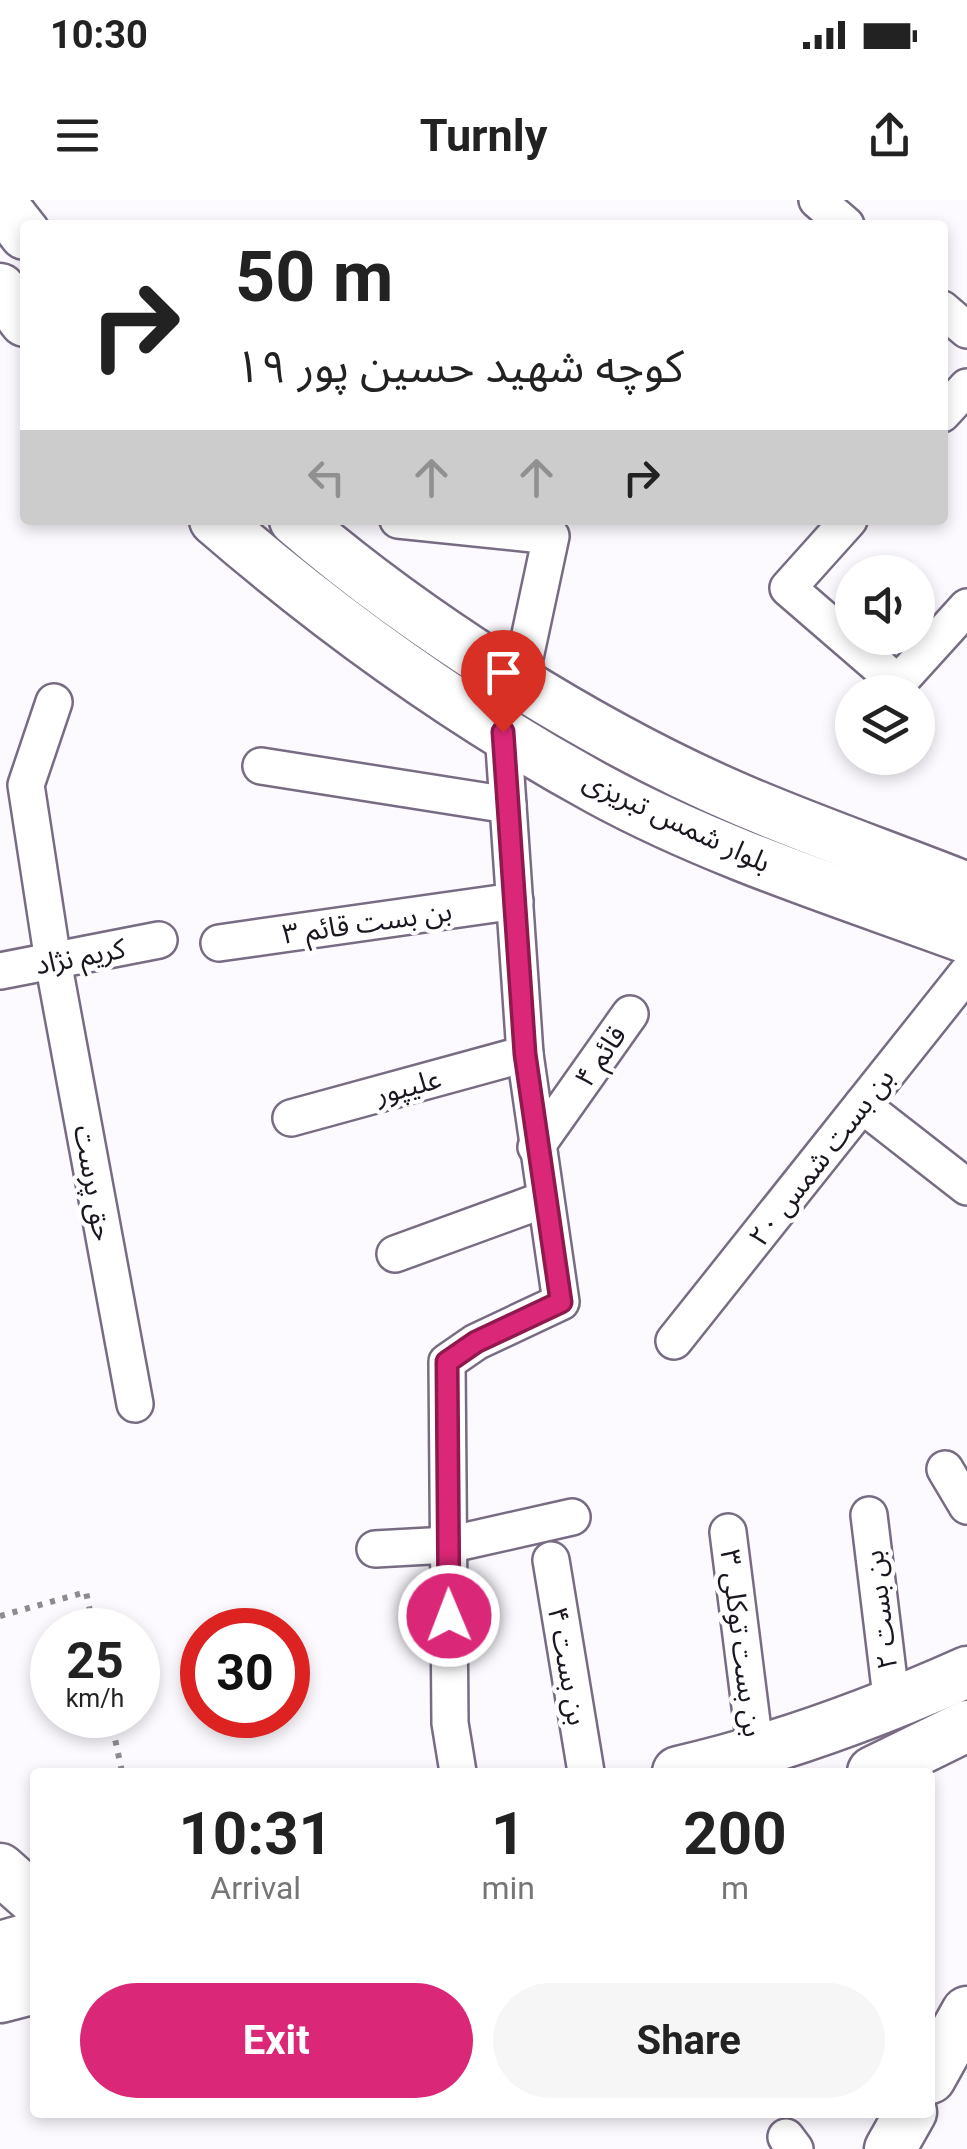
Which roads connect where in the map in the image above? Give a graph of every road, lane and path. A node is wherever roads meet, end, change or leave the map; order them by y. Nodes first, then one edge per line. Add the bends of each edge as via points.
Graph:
1 (0, 202) edge
2 (20, 228) edge
3 (0, 289) edge
4 (20, 315) edge
5 (967, 387) edge
6 (948, 408) edge
7 (221, 525) edge
8 (302, 525) edge
9 (498, 525) edge
10 (844, 525) edge
11 (558, 528) edge
12 (967, 608) edge
13 (520, 681) junction
14 (54, 702) dead end
15 (503, 732) junction
16 (261, 766) dead end
17 (508, 804) junction
18 (967, 888) edge
19 (514, 901) junction
20 (967, 938) edge
21 (160, 940) dead end
22 (220, 944) dead end
23 (53, 961) junction
24 (0, 972) edge
25 (967, 973) edge
26 (630, 1014) dead end
27 (525, 1054) junction
28 (862, 1105) junction
29 (292, 1118) dead end
30 (536, 1147) junction
31 (967, 1186) edge
32 (543, 1200) junction
33 (395, 1254) dead end
34 (674, 1342) dead end
35 (135, 1404) dead end
36 (945, 1469) dead end
37 (967, 1506) edge
38 (869, 1515) dead end
39 (572, 1517) dead end
40 (728, 1532) dead end
41 (448, 1545) junction
42 (375, 1549) dead end
43 (551, 1560) dead end
44 (89, 1608) edge
45 (0, 1616) edge
46 (967, 1672) edge
47 (892, 1706) junction
48 (967, 1726) edge
49 (115, 1738) edge
50 (756, 1754) junction
51 (121, 1768) edge
52 (457, 1768) edge
53 (585, 1768) edge
54 (695, 1768) edge
55 (880, 1768) edge
56 (0, 1869) edge
57 (30, 1896) edge
58 (30, 1939) edge
59 (0, 1948) edge
60 (30, 1989) edge
61 (0, 1997) edge
62 (908, 2118) edge
63 (890, 2149) edge

1 - 2 main road
3 - 4 main road
5 - 6 street
7 - 15 main road, بلوار شمس تبریزی via 289,584
8 - 13 main road, بلوار شمس تبریزی
9 - 11 street
10 - 12 street via 788,588 898,683
11 - 13 street
13 - 18 main road, بلوار شمس تبریزی via 626,744 744,802
14 - 23 street, حق پرست via 26,785
15 - 17 street
15 - 20 main road, بلوار شمس تبریزی via 602,791 730,850
16 - 17 street
17 - 19 street
19 - 22 street, بن بست قائم ۳
19 - 27 street
21 - 23 street, کریم نژاد
23 - 24 street, کریم نژاد
23 - 35 street, حق پرست
25 - 28 street, بن بست شمس ۲۰
26 - 30 street, قائم ۴
27 - 29 street, علیپور
27 - 30 street
28 - 31 street
28 - 34 street, بن بست شمس ۲۰
30 - 32 street
32 - 33 street
32 - 41 street via 561,1302 447,1362
36 - 37 street
38 - 47 street, بن بست ۲
39 - 41 street
40 - 50 street, بن بست توکلی ۳
41 - 42 street
41 - 52 street via 450,1723
43 - 53 street, بن بست ۴
44 - 45 path via 86,1592
46 - 47 main road
47 - 50 main road
48 - 55 main road
49 - 51 path
50 - 54 main road
56 - 57 main road
58 - 59 main road
60 - 61 main road
62 - 63 main road

